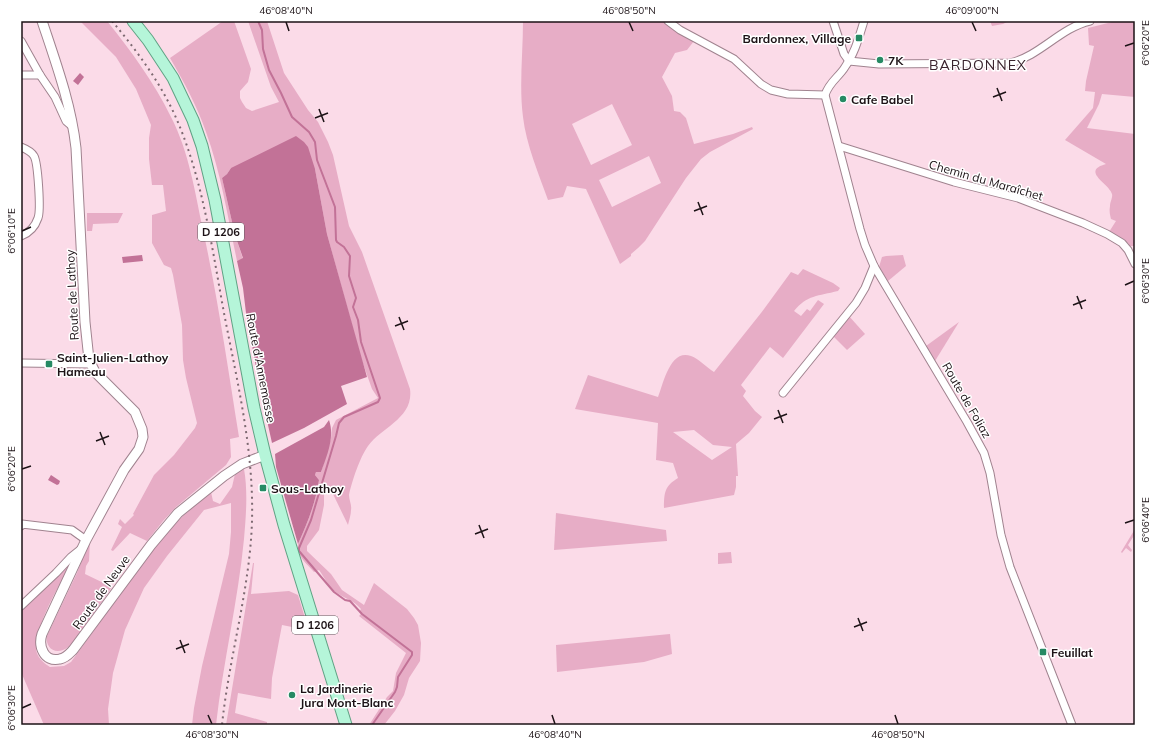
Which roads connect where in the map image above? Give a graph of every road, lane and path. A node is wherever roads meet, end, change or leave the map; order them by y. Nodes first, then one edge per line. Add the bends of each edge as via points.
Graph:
1 (42, 21) edge
2 (668, 21) edge
3 (833, 21) edge
4 (864, 21) edge
5 (1090, 21) edge
6 (134, 22) edge
7 (21, 41) edge
8 (849, 61) junction
9 (21, 75) edge
10 (40, 75) junction
11 (825, 94) junction
12 (74, 128) junction
13 (839, 146) junction
14 (21, 147) edge
15 (21, 236) edge
16 (1135, 264) edge
17 (874, 266) junction
18 (21, 364) edge
19 (90, 364) junction
20 (783, 393) dead end
21 (265, 455) junction
22 (21, 526) edge
23 (85, 544) junction
24 (21, 606) edge
25 (346, 725) edge
26 (1072, 725) edge

1 - 12 street, Route de Lathoy
2 - 11 street via 734,59 765,87 788,94
3 - 8 street via 844,54
4 - 8 street
5 - 8 street via 1063,32 1028,57 1010,63 879,64
6 - 21 main road, Route d'Annemasse / D 1206 via 172,78 193,120 202,146
7 - 10 street
8 - 11 street via 828,86
9 - 10 street
10 - 12 street via 66,121
11 - 13 street, Route de Foliaz
12 - 19 street, Route de Lathoy via 85,322
13 - 16 street, Chemin du Maraîchet via 954,182 1018,198 1107,234 1122,243
13 - 17 street, Route de Foliaz via 860,229
14 - 15 street via 31,152 36,160 40,210 34,227
17 - 20 street via 856,303
17 - 26 street, Route de Foliaz via 984,453 1010,567
18 - 19 street
19 - 23 street via 135,412 143,437 139,449 124,470
21 - 23 street, Route de Neuve via 242,464 224,476 178,513 150,545 73,650 61,659 52,659 42,651 40,639
21 - 25 main road, Route d'Annemasse / D 1206
22 - 23 street via 22,524 67,529 76,532
23 - 24 street

